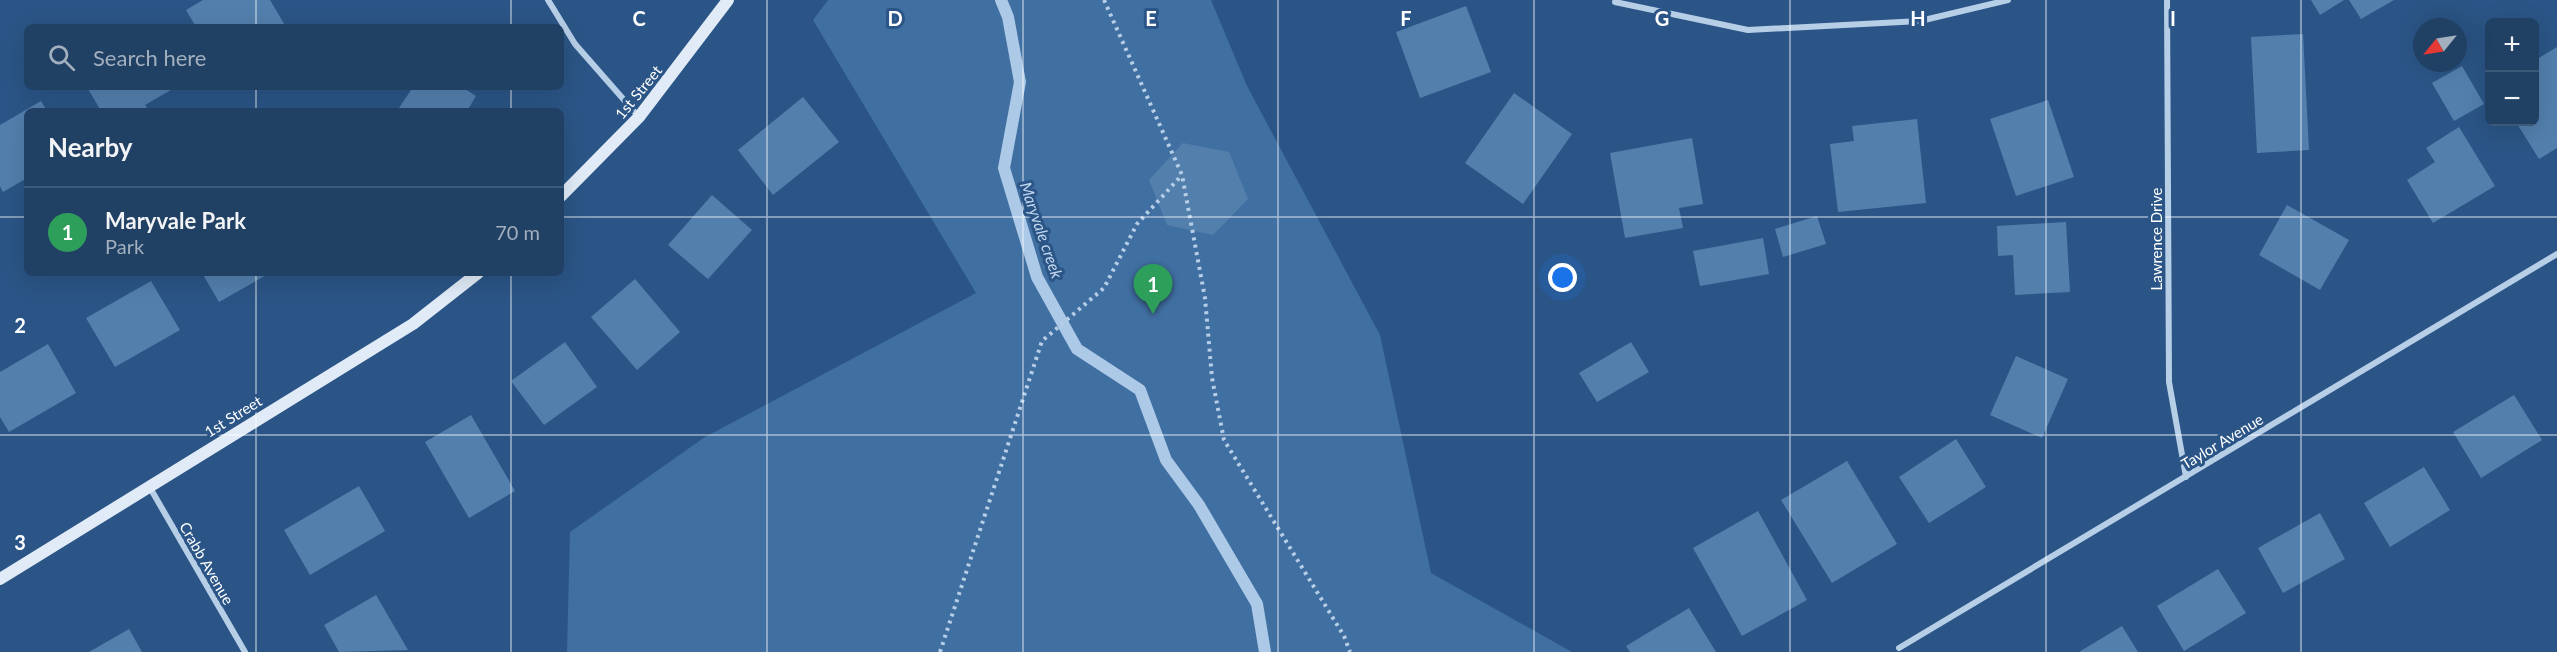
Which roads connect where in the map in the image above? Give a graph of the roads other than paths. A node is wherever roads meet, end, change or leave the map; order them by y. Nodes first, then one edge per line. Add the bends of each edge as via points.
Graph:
1 (548, 0) edge
2 (728, 0) edge
3 (2008, 0) edge
4 (2168, 0) edge
5 (1615, 2) dead end
6 (563, 24) edge
7 (564, 26) edge
8 (639, 117) junction
9 (564, 192) edge
10 (2557, 254) edge
11 (474, 276) edge
12 (2186, 477) junction
13 (149, 486) junction
14 (0, 579) edge
15 (1899, 648) dead end
16 (245, 652) edge

1 - 6 street
2 - 8 street, 1st Street
3 - 5 street via 1920,21 1748,30
4 - 12 street, Lawrence Drive via 2169,382
7 - 8 street
8 - 9 street, 1st Street
10 - 12 street, Taylor Avenue
11 - 13 street, 1st Street via 413,324
12 - 15 street, Taylor Avenue
13 - 14 street, 1st Street
13 - 16 street, Crabb Avenue

